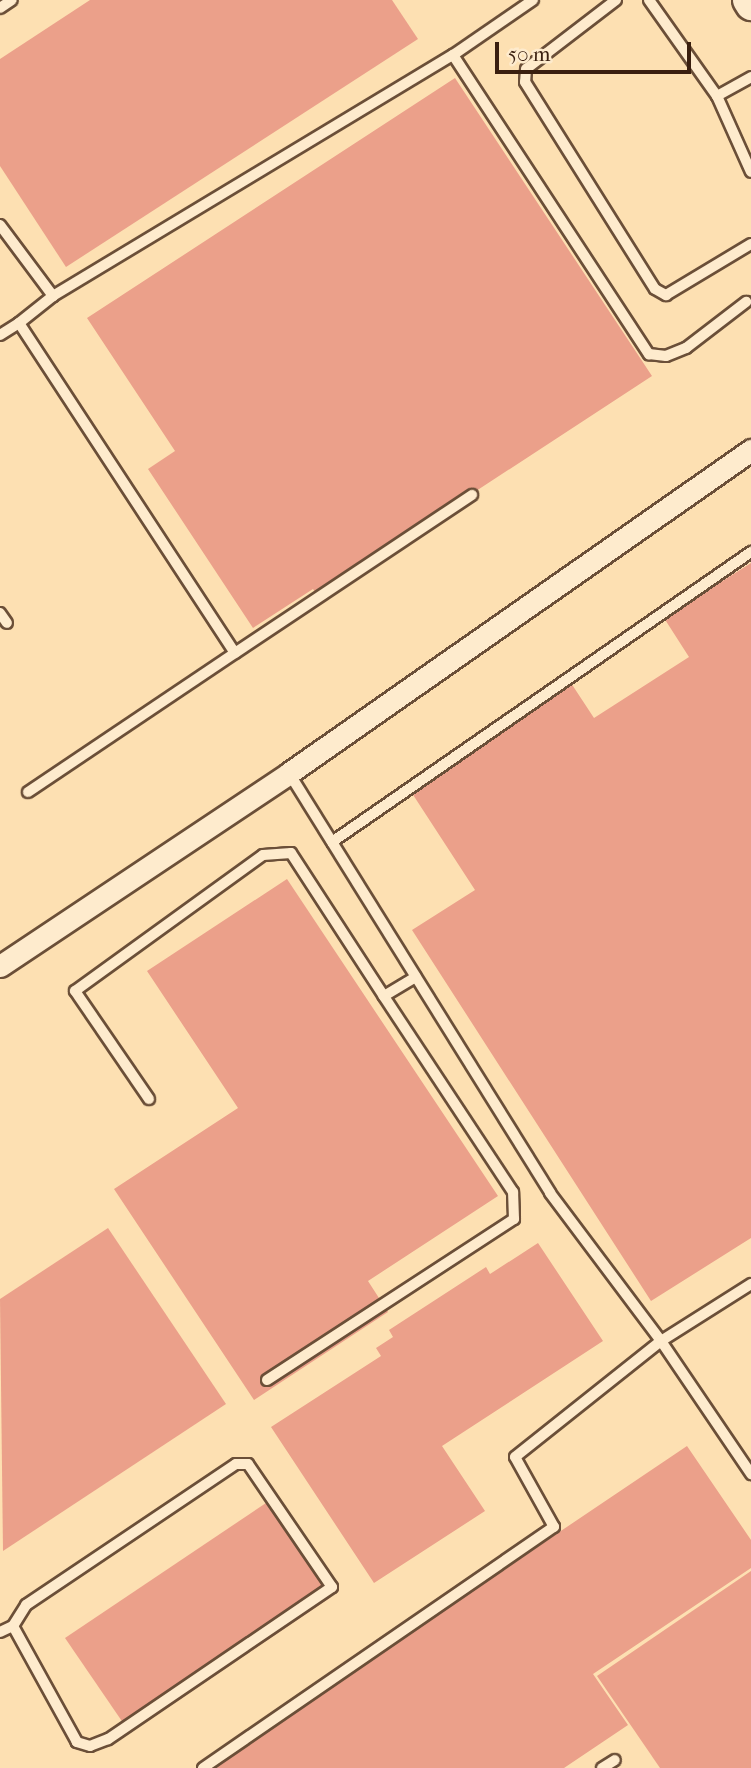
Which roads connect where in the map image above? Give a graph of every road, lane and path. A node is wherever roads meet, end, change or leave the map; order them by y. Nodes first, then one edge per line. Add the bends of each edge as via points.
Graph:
1 (12, 0) edge
2 (533, 0) edge
3 (616, 0) edge
4 (649, 0) edge
5 (748, 0) edge
6 (751, 5) edge
7 (0, 8) edge
8 (453, 55) junction
9 (751, 77) edge
10 (718, 96) junction
11 (751, 172) edge
12 (0, 225) edge
13 (751, 244) edge
14 (53, 296) junction
15 (746, 302) dead end
16 (19, 323) junction
17 (0, 335) edge
18 (751, 450) edge
19 (472, 495) dead end
20 (751, 552) edge
21 (0, 613) edge
22 (7, 623) dead end
23 (235, 653) junction
24 (289, 773) junction
25 (28, 792) dead end
26 (332, 842) junction
27 (0, 966) edge
28 (416, 977) junction
29 (384, 996) junction
30 (149, 1099) dead end
31 (751, 1284) edge
32 (662, 1341) junction
33 (267, 1380) dead end
34 (751, 1474) edge
35 (13, 1626) junction
36 (0, 1632) edge
37 (615, 1760) dead end
38 (203, 1768) edge
39 (601, 1768) edge

1 - 7 lane
2 - 8 lane
3 - 13 lane via 526,69 525,82 655,289 666,295
4 - 10 lane
5 - 6 street
8 - 14 lane
8 - 15 lane via 649,354 666,356 686,348
9 - 10 lane
10 - 11 lane
12 - 14 lane
14 - 16 lane
16 - 17 lane
16 - 23 lane
18 - 24 street
19 - 23 lane
20 - 26 lane
21 - 22 lane
23 - 25 lane
24 - 26 lane
24 - 27 street
26 - 28 lane
28 - 29 lane
28 - 32 lane via 550,1193
29 - 30 lane via 290,853 263,855 75,991
29 - 33 lane via 513,1192 514,1219
31 - 32 lane
32 - 34 lane
32 - 38 lane via 515,1457 554,1527
35 - 35 lane via 26,1605 236,1464 248,1464 332,1587 108,1739 90,1746 77,1742
35 - 36 lane
37 - 39 lane

